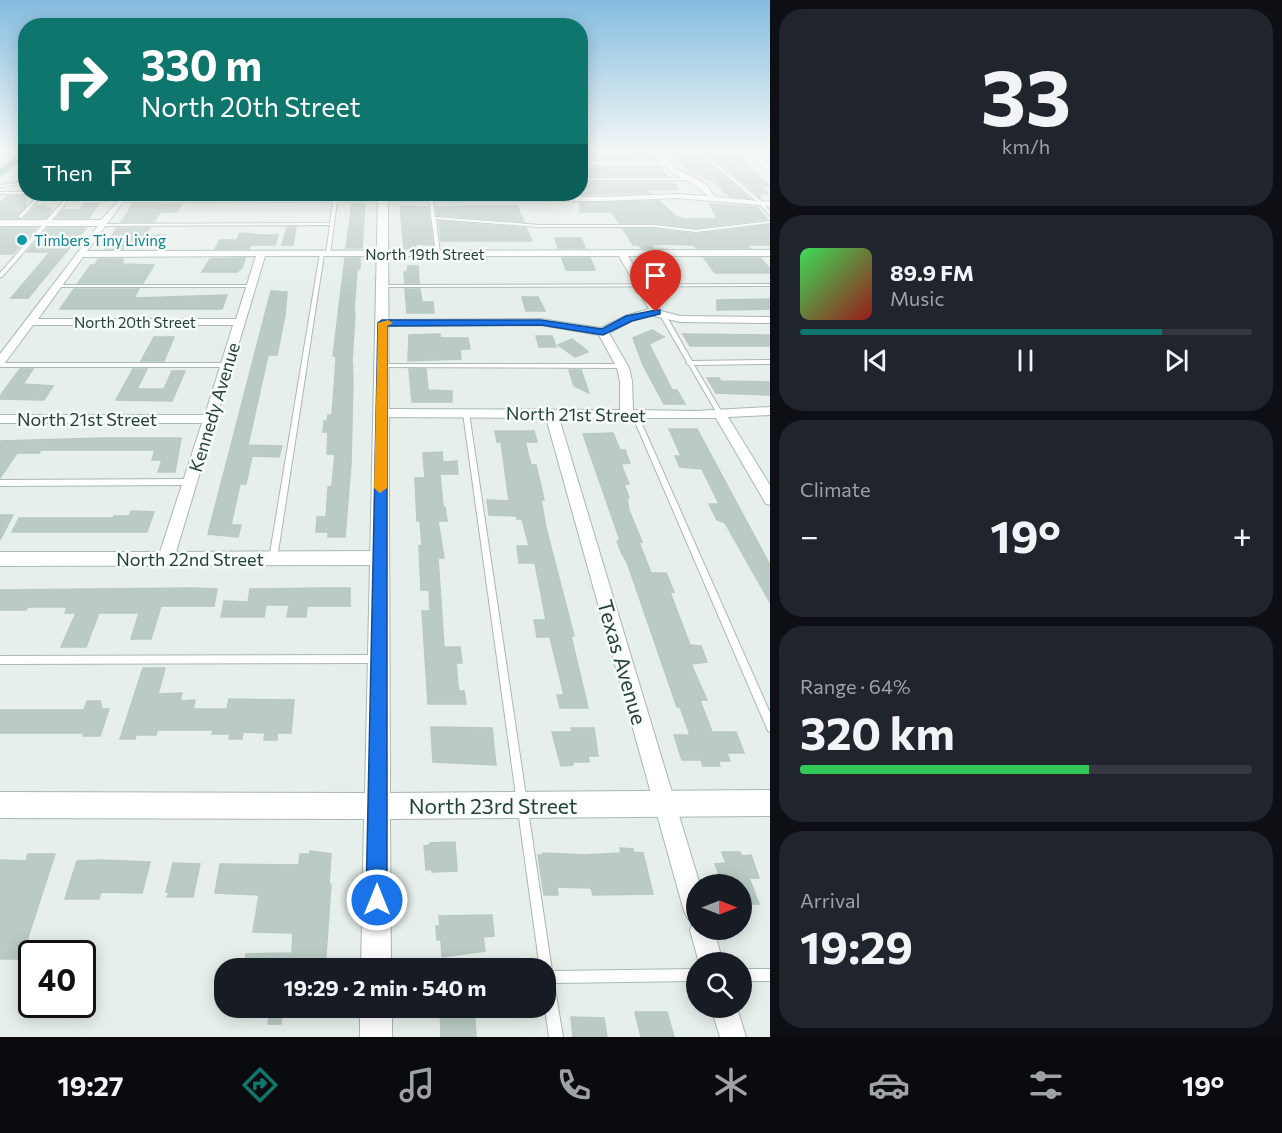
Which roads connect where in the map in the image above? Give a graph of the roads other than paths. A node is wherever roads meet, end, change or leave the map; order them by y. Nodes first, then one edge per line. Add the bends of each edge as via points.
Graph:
1 (680, 199) edge
2 (727, 199) edge
3 (35, 201) edge
4 (63, 201) edge
5 (118, 201) edge
6 (335, 201) edge
7 (383, 201) edge
8 (431, 201) edge
9 (766, 203) edge
10 (684, 205) dead end
11 (20, 217) dead end
12 (434, 218) junction
13 (770, 222) edge
14 (0, 223) edge
15 (48, 223) junction
16 (104, 224) junction
17 (332, 224) junction
18 (770, 253) edge
19 (80, 254) junction
20 (261, 254) junction
21 (325, 254) junction
22 (383, 254) junction
23 (438, 254) junction
24 (622, 254) junction
25 (0, 276) edge
26 (641, 285) junction
27 (770, 285) edge
28 (57, 286) junction
29 (251, 286) junction
30 (383, 286) junction
31 (660, 314) junction
32 (770, 320) edge
33 (30, 322) junction
34 (240, 322) junction
35 (382, 323) junction
36 (603, 332) junction
37 (689, 363) junction
38 (770, 363) edge
39 (0, 364) edge
40 (226, 365) junction
41 (382, 366) junction
42 (622, 366) junction
43 (770, 411) edge
44 (381, 413) junction
45 (466, 413) junction
46 (551, 413) junction
47 (720, 414) junction
48 (631, 415) junction
49 (0, 419) edge
50 (210, 419) junction
51 (190, 482) junction
52 (0, 483) edge
53 (770, 498) edge
54 (273, 558) junction
55 (380, 558) junction
56 (0, 559) edge
57 (166, 559) junction
58 (0, 660) edge
59 (379, 660) junction
60 (770, 727) edge
61 (770, 803) edge
62 (664, 804) junction
63 (0, 805) edge
64 (522, 805) junction
65 (378, 806) junction
66 (686, 878) edge
67 (376, 958) edge
68 (544, 958) edge
69 (686, 975) edge
70 (752, 975) edge
71 (770, 975) edge
72 (556, 977) edge
73 (376, 1018) edge
74 (553, 1018) edge
75 (727, 1018) edge
76 (376, 1037) edge
77 (556, 1037) edge
78 (733, 1037) edge

1 - 10 street
2 - 9 street
3 - 11 lane
4 - 15 lane
5 - 16 street
6 - 17 lane
7 - 22 street
8 - 12 lane
12 - 13 lane via 696,231
12 - 23 lane
14 - 15 street
15 - 16 street
15 - 25 lane
16 - 17 lane
16 - 19 street
17 - 21 lane
18 - 24 street, North 19th Street
19 - 20 street, North 19th Street
19 - 28 street
20 - 21 street, North 19th Street
20 - 29 street, Kennedy Avenue
21 - 22 street, North 19th Street
21 - 54 lane
22 - 23 street, North 19th Street
22 - 30 street
23 - 24 street, North 19th Street
24 - 26 street
26 - 27 lane
26 - 30 lane
26 - 31 street
28 - 29 lane
28 - 33 street
29 - 34 street, Kennedy Avenue
30 - 35 street
31 - 32 street via 690,320
31 - 36 street via 629,318
31 - 37 lane
33 - 34 street, North 20th Street
33 - 39 street
34 - 40 street, Kennedy Avenue
35 - 36 street via 541,322
35 - 41 street
36 - 42 street
37 - 38 lane
37 - 47 lane
39 - 40 lane
40 - 50 street, Kennedy Avenue
41 - 42 lane
41 - 44 street
42 - 48 street via 626,381 624,404
43 - 47 street, North 21st Street
44 - 45 street, North 21st Street
44 - 55 street
45 - 46 street, North 21st Street
45 - 64 lane
46 - 48 street, North 21st Street
46 - 62 street, Texas Avenue
47 - 48 street, North 21st Street
47 - 53 street
48 - 60 lane
49 - 50 street, North 21st Street
50 - 51 street, Kennedy Avenue
51 - 52 lane
51 - 57 street, Kennedy Avenue
54 - 55 street, North 22nd Street
54 - 57 street, North 22nd Street
55 - 59 street
56 - 57 street, North 22nd Street
58 - 59 lane
59 - 65 street
61 - 62 street, North 23rd Street
62 - 64 street, North 23rd Street
62 - 66 street, Texas Avenue
63 - 65 street, North 23rd Street
64 - 65 street, North 23rd Street
64 - 68 lane
65 - 67 street
69 - 72 lane
70 - 71 lane
73 - 76 street
74 - 77 lane
75 - 78 street

